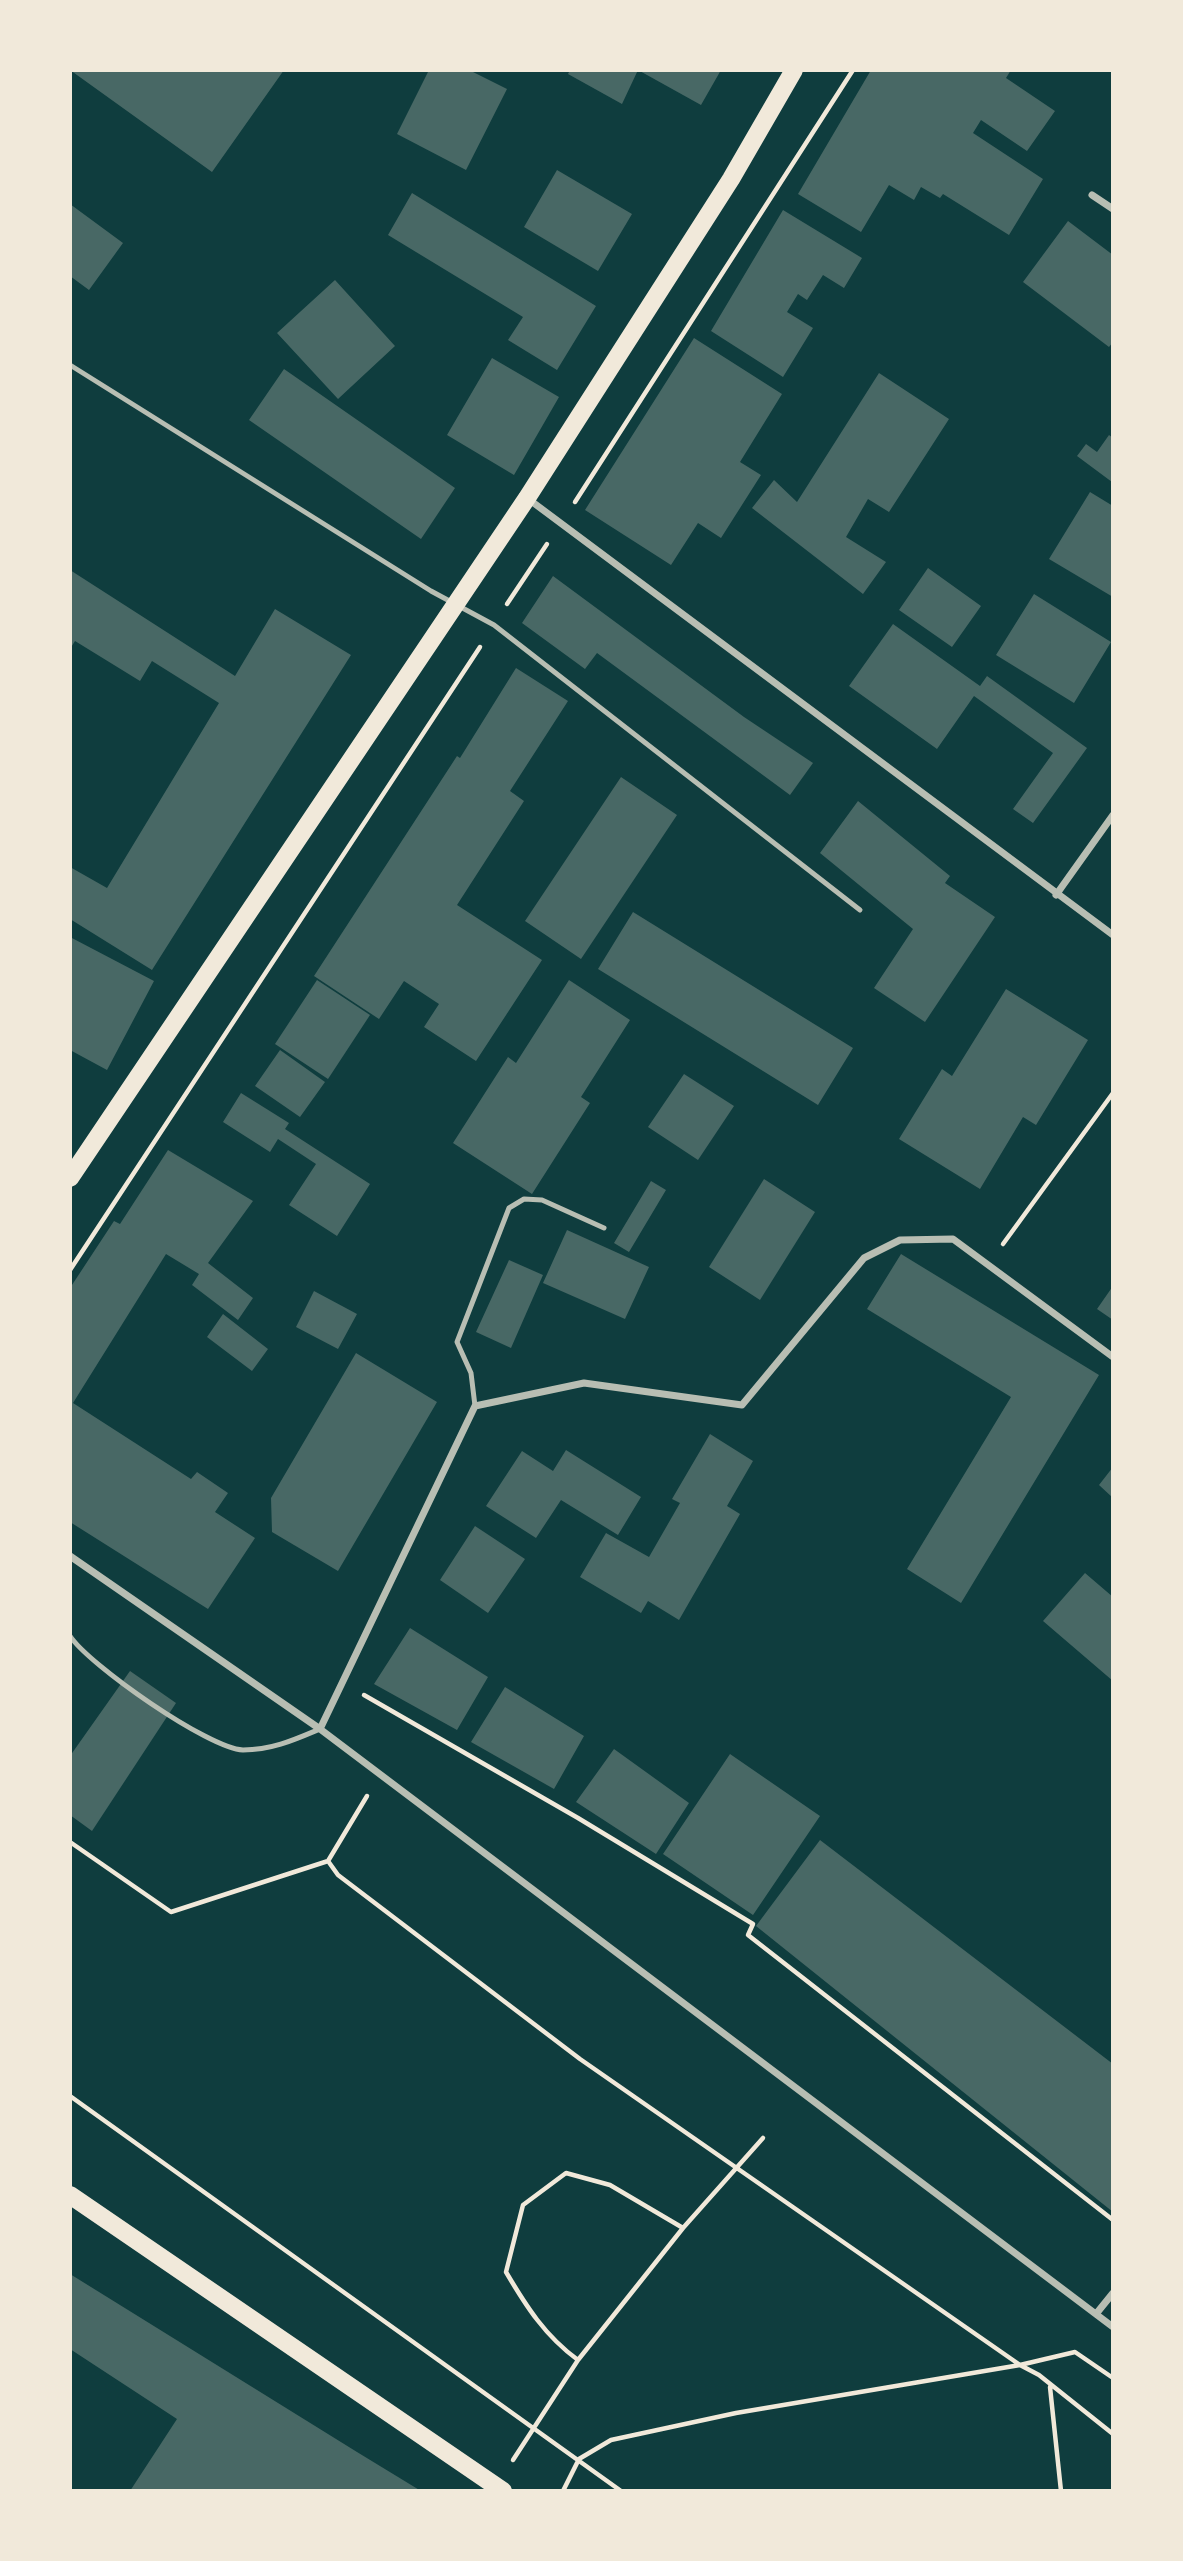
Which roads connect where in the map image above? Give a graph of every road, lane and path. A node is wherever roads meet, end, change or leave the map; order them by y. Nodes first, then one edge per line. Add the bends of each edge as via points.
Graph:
1 (794, 70) edge
2 (853, 70) edge
3 (1092, 195) dead end
4 (1113, 209) edge
5 (70, 365) edge
6 (527, 498) junction
7 (561, 523) junction
8 (455, 605) junction
9 (494, 625) junction
10 (1113, 815) edge
11 (1056, 895) junction
12 (860, 910) dead end
13 (1113, 935) edge
14 (1113, 1093) edge
15 (70, 1178) edge
16 (604, 1228) dead end
17 (988, 1265) junction
18 (70, 1270) edge
19 (1113, 1357) edge
20 (475, 1406) junction
21 (70, 1556) edge
22 (70, 1636) edge
23 (342, 1683) junction
24 (320, 1729) junction
25 (382, 1775) junction
26 (70, 1842) edge
27 (328, 1861) junction
28 (70, 2096) edge
29 (764, 2138) dead end
30 (737, 2167) junction
31 (70, 2195) edge
32 (1113, 2220) edge
33 (683, 2228) junction
34 (1113, 2293) edge
35 (1096, 2315) junction
36 (1113, 2327) edge
37 (578, 2360) junction
38 (1020, 2365) junction
39 (1113, 2378) edge
40 (1050, 2387) junction
41 (536, 2428) junction
42 (1113, 2434) edge
43 (579, 2459) junction
44 (506, 2469) dead end
45 (503, 2491) edge
46 (563, 2491) edge
47 (621, 2491) edge
48 (1060, 2491) edge

1 - 6 main road via 731,179
2 - 7 path
3 - 4 street
5 - 8 lane
6 - 7 street
6 - 8 main road
7 - 9 path
7 - 11 street
8 - 9 lane
8 - 15 main road
9 - 12 lane
9 - 18 path
10 - 11 street
11 - 13 street
14 - 17 path
16 - 20 lane via 542,1200 524,1199 509,1208 457,1342 471,1373
17 - 19 street
17 - 20 street via 953,1239 900,1240 864,1258 742,1405 584,1383
20 - 23 street
21 - 24 street
22 - 24 lane via 114,1676 196,1734 240,1750 277,1748
23 - 24 street
23 - 32 path via 753,1924 748,1935
24 - 25 street
25 - 27 path
25 - 35 street
26 - 27 path via 171,1912
27 - 30 path via 338,1875 580,2059
28 - 41 path
29 - 30 path
30 - 33 path
30 - 38 path
31 - 45 main road
33 - 37 path
33 - 37 path via 610,2185 566,2173 523,2205 506,2272 555,2343
34 - 35 street
35 - 36 street
37 - 41 path
38 - 39 path via 1075,2352
38 - 40 path
38 - 43 path via 737,2413 611,2440
40 - 42 path
40 - 48 path
41 - 43 path
41 - 44 path
43 - 46 path
43 - 47 path

